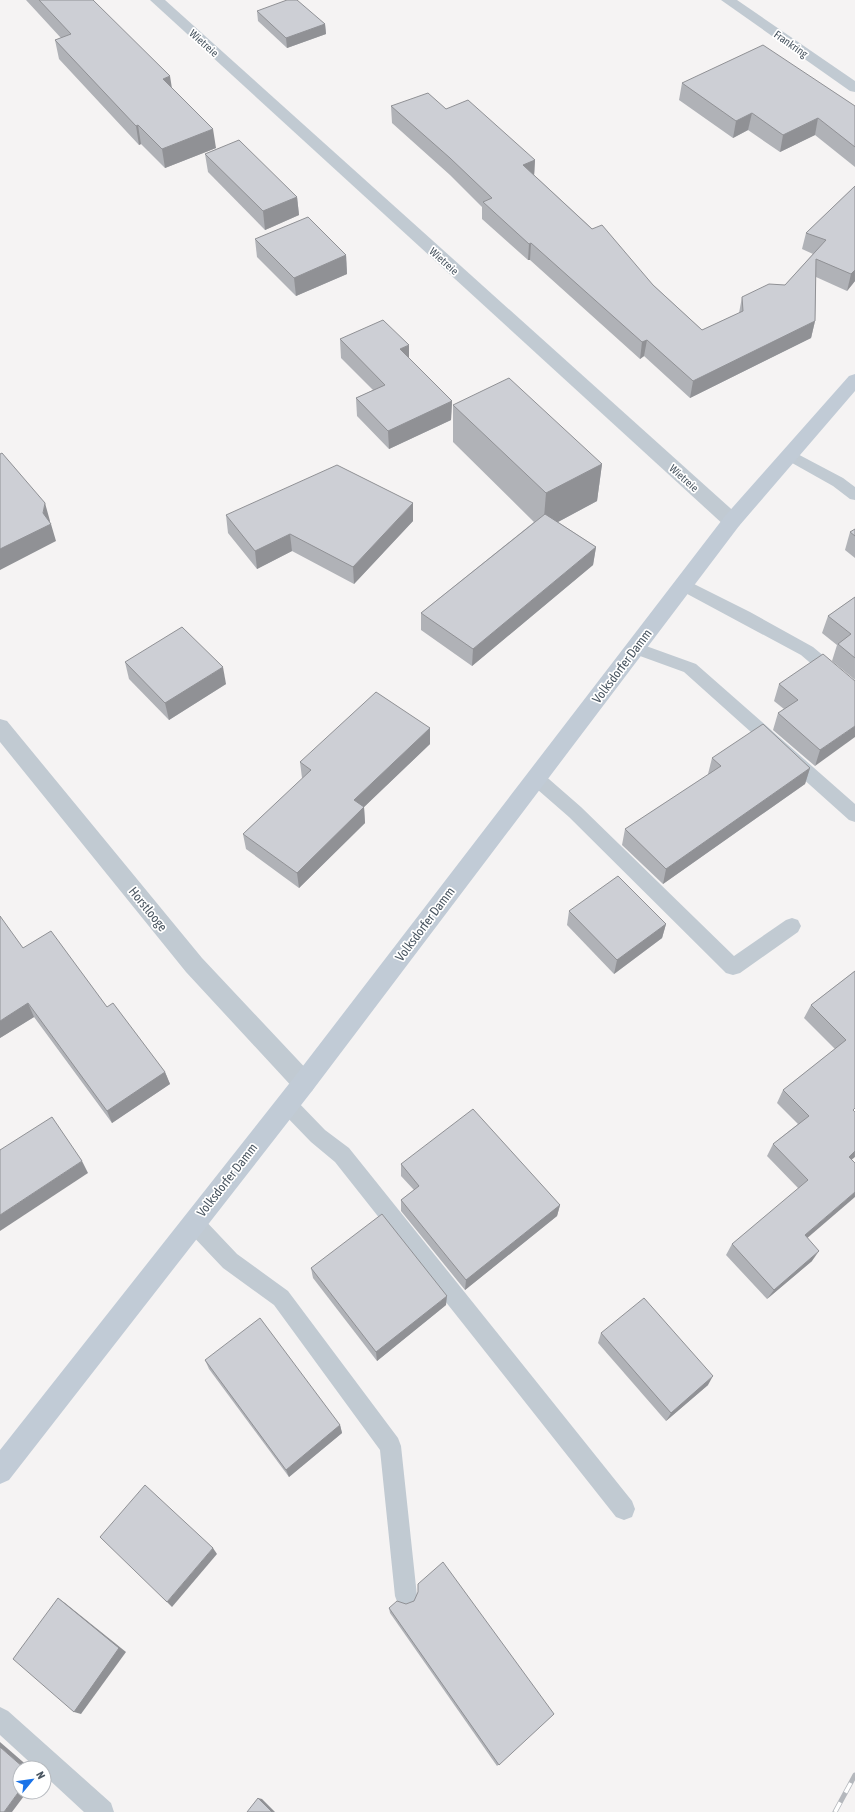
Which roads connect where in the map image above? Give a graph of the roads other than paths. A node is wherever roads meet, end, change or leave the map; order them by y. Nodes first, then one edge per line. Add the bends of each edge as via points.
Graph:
1 (157, 0) edge
2 (728, 0) edge
3 (855, 88) edge
4 (852, 387) edge
5 (790, 455) junction
6 (855, 495) edge
7 (732, 521) junction
8 (684, 584) junction
9 (635, 648) junction
10 (855, 690) edge
11 (0, 727) edge
12 (536, 778) junction
13 (855, 815) edge
14 (792, 926) dead end
15 (304, 1083) junction
16 (287, 1104) junction
17 (194, 1223) junction
18 (0, 1471) edge
19 (624, 1510) dead end
20 (406, 1596) dead end
21 (0, 1719) edge
22 (102, 1812) edge

1 - 7 street, Wietreie
2 - 3 street, Frankring
4 - 5 main road, Volksdorfer Damm
5 - 6 lane via 838,482
5 - 7 main road, Volksdorfer Damm
7 - 8 main road, Volksdorfer Damm
8 - 9 main road, Volksdorfer Damm
8 - 10 lane via 807,651
9 - 12 main road, Volksdorfer Damm
9 - 13 lane via 690,668
11 - 15 street, Horstlooge via 194,965
12 - 14 lane via 575,812 733,967
12 - 15 main road, Volksdorfer Damm
15 - 16 main road, Volksdorfer Damm
16 - 17 main road, Volksdorfer Damm
16 - 19 lane via 318,1136 342,1155
17 - 18 main road, Volksdorfer Damm
17 - 20 lane via 230,1261 281,1298 390,1446
21 - 22 lane

